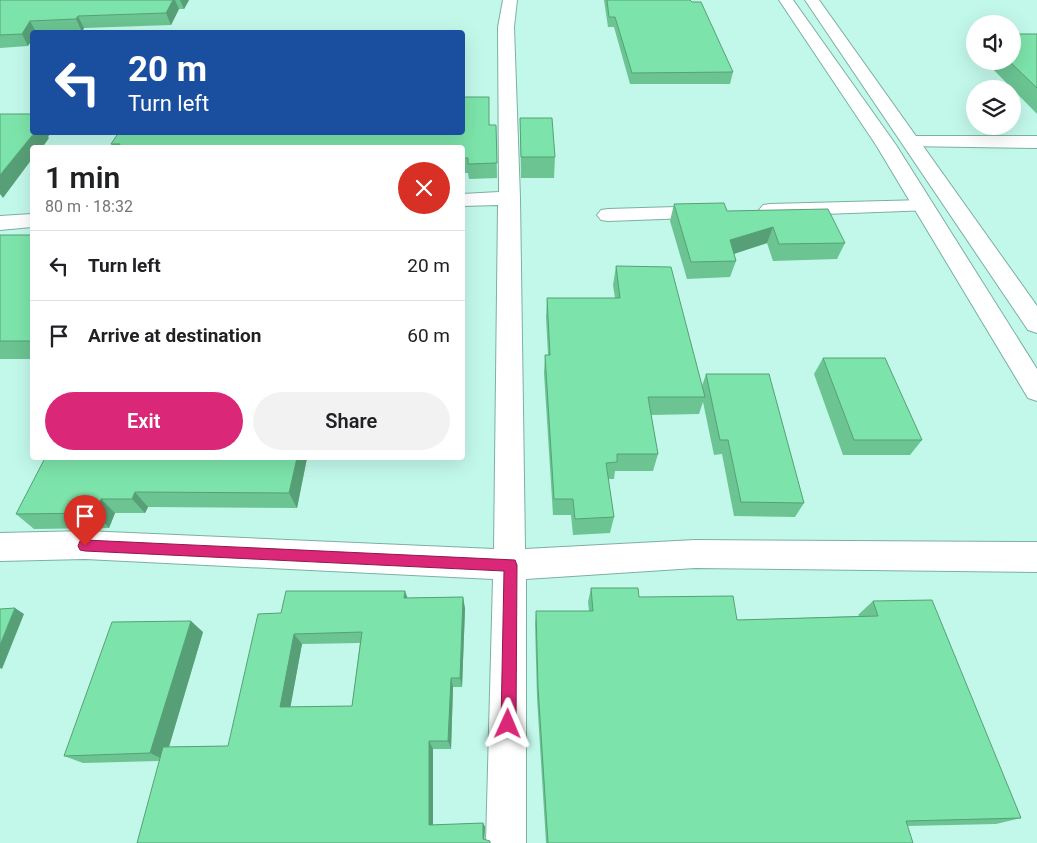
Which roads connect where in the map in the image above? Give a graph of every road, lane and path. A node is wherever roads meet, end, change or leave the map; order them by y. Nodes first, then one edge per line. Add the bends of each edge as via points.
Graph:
1 (510, 0) edge
2 (786, 0) edge
3 (812, 0) edge
4 (912, 142) junction
5 (1037, 142) edge
6 (510, 198) junction
7 (465, 200) edge
8 (924, 206) junction
9 (608, 215) dead end
10 (30, 221) edge
11 (0, 223) edge
12 (1037, 324) edge
13 (1037, 391) edge
14 (0, 547) edge
15 (1037, 557) edge
16 (511, 565) junction
17 (506, 843) edge

1 - 6 street via 506,27
2 - 8 street
3 - 4 street
4 - 5 street
4 - 12 street
6 - 7 street
6 - 16 street
8 - 9 street
8 - 13 street
10 - 11 street
14 - 16 street via 85,546
15 - 16 street via 695,554
16 - 17 street

